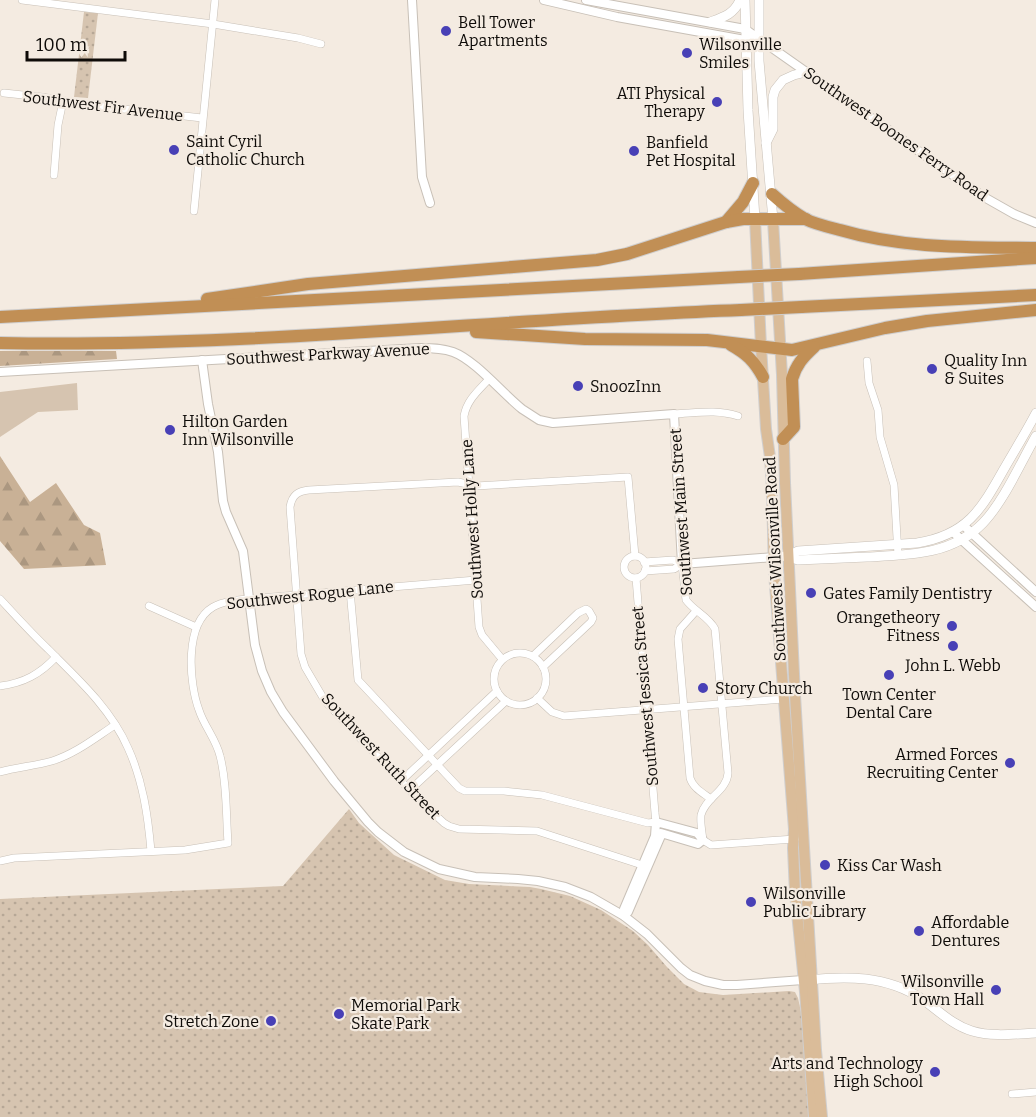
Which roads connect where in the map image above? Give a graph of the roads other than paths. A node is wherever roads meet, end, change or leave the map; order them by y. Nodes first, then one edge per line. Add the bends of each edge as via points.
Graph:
1 (22, 0) edge
2 (93, 0) edge
3 (215, 0) edge
4 (412, 0) edge
5 (544, 0) edge
6 (586, 0) edge
7 (740, 0) edge
8 (745, 0) edge
9 (757, 0) edge
10 (92, 8) junction
11 (711, 22) junction
12 (213, 24) junction
13 (746, 29) junction
14 (760, 39) junction
15 (745, 40) junction
16 (321, 44) dead end
17 (806, 72) junction
18 (4, 93) dead end
19 (63, 101) junction
20 (202, 118) junction
21 (766, 143) junction
22 (54, 175) dead end
23 (753, 183) junction
24 (772, 194) junction
25 (430, 203) dead end
26 (194, 211) dead end
27 (755, 219) junction
28 (806, 219) junction
29 (773, 220) junction
30 (726, 222) junction
31 (1036, 223) edge
32 (1036, 248) edge
33 (1036, 258) edge
34 (1036, 295) edge
35 (149, 309) junction
36 (1036, 310) edge
37 (0, 317) edge
38 (420, 329) junction
39 (725, 342) junction
40 (0, 344) edge
41 (817, 345) junction
42 (760, 346) junction
43 (781, 348) junction
44 (202, 360) junction
45 (867, 361) dead end
46 (0, 372) edge
47 (763, 377) junction
48 (489, 379) junction
49 (1036, 413) edge
50 (674, 414) junction
51 (738, 416) dead end
52 (1036, 436) edge
53 (783, 439) junction
54 (628, 477) joint
55 (468, 484) junction
56 (963, 525) junction
57 (953, 532) junction
58 (971, 533) junction
59 (961, 540) junction
60 (897, 544) junction
61 (898, 555) junction
62 (635, 556) junction
63 (788, 556) junction
64 (774, 557) junction
65 (644, 562) junction
66 (682, 564) junction
67 (645, 571) junction
68 (636, 578) junction
69 (476, 580) junction
70 (350, 590) junction
71 (1036, 592) edge
72 (297, 594) junction
73 (0, 599) edge
74 (249, 599) junction
75 (149, 606) dead end
76 (1036, 607) edge
77 (696, 611) junction
78 (196, 627) junction
79 (533, 656) junction
80 (56, 657) junction
81 (502, 659) junction
82 (543, 667) junction
83 (0, 686) edge
84 (497, 691) junction
85 (537, 698) junction
86 (783, 699) junction
87 (506, 701) junction
88 (722, 704) junction
89 (684, 707) junction
90 (646, 710) junction
91 (115, 725) junction
92 (428, 756) junction
93 (437, 765) junction
94 (0, 772) edge
95 (401, 781) junction
96 (410, 790) junction
97 (711, 799) junction
98 (656, 824) junction
99 (798, 838) junction
100 (703, 840) junction
101 (151, 851) junction
102 (0, 861) edge
103 (645, 866) junction
104 (624, 916) junction
105 (808, 980) junction
106 (1036, 1033) edge
107 (1036, 1092) edge
108 (1012, 1094) dead end
109 (814, 1117) edge
110 (822, 1117) edge

1 - 10 street
2 - 10 street
3 - 12 street
4 - 25 street via 422,177
5 - 15 street
6 - 11 street, Southwest Boones Ferry Road
7 - 11 main road via 732,13
8 - 13 main road, Southwest Wilsonville Road
9 - 14 main road, Southwest Wilsonville Road
10 - 12 street
11 - 13 street, Southwest Boones Ferry Road
12 - 16 street
12 - 20 street
13 - 14 street, Southwest Boones Ferry Road
13 - 15 main road, Southwest Wilsonville Road
14 - 15 street
14 - 17 street, Southwest Boones Ferry Road
14 - 21 main road, Southwest Wilsonville Road
15 - 23 main road, Southwest Wilsonville Road
17 - 21 main road via 783,80 775,90 773,129
17 - 31 street, Southwest Boones Ferry Road via 984,197
18 - 19 street, Southwest Fir Avenue
19 - 20 street, Southwest Fir Avenue
19 - 22 street
20 - 26 street
21 - 24 main road, Southwest Wilsonville Road
23 - 27 main road, Southwest Wilsonville Road
23 - 30 highway
24 - 28 highway
24 - 29 main road, Southwest Wilsonville Road
27 - 29 highway
27 - 30 highway
27 - 42 main road, Southwest Wilsonville Road
28 - 29 highway
28 - 32 highway via 855,235 921,246
29 - 43 main road, Southwest Wilsonville Road
30 - 35 highway via 597,260 308,284
33 - 35 highway, bridge
34 - 38 highway, bridge
35 - 37 highway
36 - 41 highway via 927,321
38 - 39 highway
38 - 40 highway via 160,342
39 - 42 highway
39 - 47 highway via 744,352
41 - 43 highway
41 - 53 highway via 794,372 794,427
42 - 43 highway
42 - 47 main road, Southwest Wilsonville Road
43 - 53 main road, Southwest Wilsonville Road
44 - 46 street, Southwest Parkway Avenue
44 - 48 street, Southwest Parkway Avenue via 431,348 462,356
44 - 74 street via 223,501 243,551
45 - 60 street via 880,437 894,485
47 - 64 main road, Southwest Wilsonville Road
48 - 50 street, Southwest Parkway Avenue via 527,413 547,422
48 - 55 street, Southwest Holly Lane via 470,399 464,416
49 - 56 main road via 987,500
50 - 51 street, Southwest Parkway Avenue via 725,412
50 - 66 street, Southwest Main Street
52 - 58 main road via 999,501
53 - 63 main road, Southwest Wilsonville Road
54 - 55 street, Southwest Ruth Street
54 - 62 street, Southwest Jessica Street
55 - 69 street, Southwest Holly Lane
55 - 72 street, Southwest Ruth Street via 309,490 295,495 290,507
56 - 57 main road
56 - 58 street
57 - 59 street
57 - 60 main road via 924,542
58 - 59 main road
58 - 71 street
59 - 61 main road via 938,550
59 - 76 street
60 - 61 street
60 - 63 main road via 798,551
61 - 63 main road via 798,560
62 - 65 street
62 - 68 street, Southwest Jessica Street via 625,567 628,575
63 - 64 main road
63 - 99 main road, Southwest Wilsonville Road
64 - 66 street
64 - 86 main road, Southwest Wilsonville Road
65 - 66 street via 673,560
65 - 67 street
66 - 67 street via 674,569
66 - 77 street, Southwest Main Street via 686,600
67 - 68 street
68 - 90 street, Southwest Jessica Street
69 - 70 street, Southwest Rogue Lane
69 - 81 street, Southwest Holly Lane via 479,627
70 - 72 street, Southwest Rogue Lane
70 - 92 street via 358,680
72 - 74 street, Southwest Rogue Lane
72 - 95 street, Southwest Ruth Street via 305,667 325,701
73 - 80 street
74 - 78 street, Southwest Rogue Lane via 212,607
74 - 104 street via 259,660 277,702 334,781 378,832 404,852 439,869 565,887
75 - 78 street
77 - 88 street, Southwest Main Street via 715,629
77 - 89 street via 678,634
78 - 101 street via 193,687 199,712 222,763 228,843
79 - 81 street via 516,652
79 - 82 street
79 - 82 street via 578,613 589,610 591,622
80 - 83 street via 29,678
80 - 91 street
81 - 84 street via 494,673
82 - 85 street via 545,687
84 - 87 street
84 - 92 street
85 - 87 street via 524,705
85 - 90 street via 564,717
86 - 88 street
86 - 99 main road, Southwest Wilsonville Road via 794,829
87 - 93 street
88 - 89 street
88 - 97 street, Southwest Main Street via 727,779
89 - 90 street
89 - 97 street via 692,783
90 - 98 street, Southwest Jessica Street
91 - 94 street via 61,758
91 - 101 street via 138,774
92 - 93 street
92 - 95 street
93 - 96 street
93 - 98 street via 465,791 542,795
95 - 96 street, Southwest Ruth Street
96 - 103 street, Southwest Ruth Street via 449,826 540,832
97 - 100 street, Southwest Main Street via 701,819
98 - 100 street via 697,833
98 - 103 street, Southwest Jessica Street via 660,838
99 - 100 street via 711,845
99 - 105 main road, Southwest Wilsonville Road via 795,892
101 - 102 street
103 - 104 street, Southwest Jessica Street
104 - 105 street via 681,969 705,981 737,985
105 - 106 main road via 878,980 920,997 964,1028 990,1034
105 - 109 main road, Southwest Wilsonville Road
105 - 110 main road, Southwest Wilsonville Road
107 - 108 street

